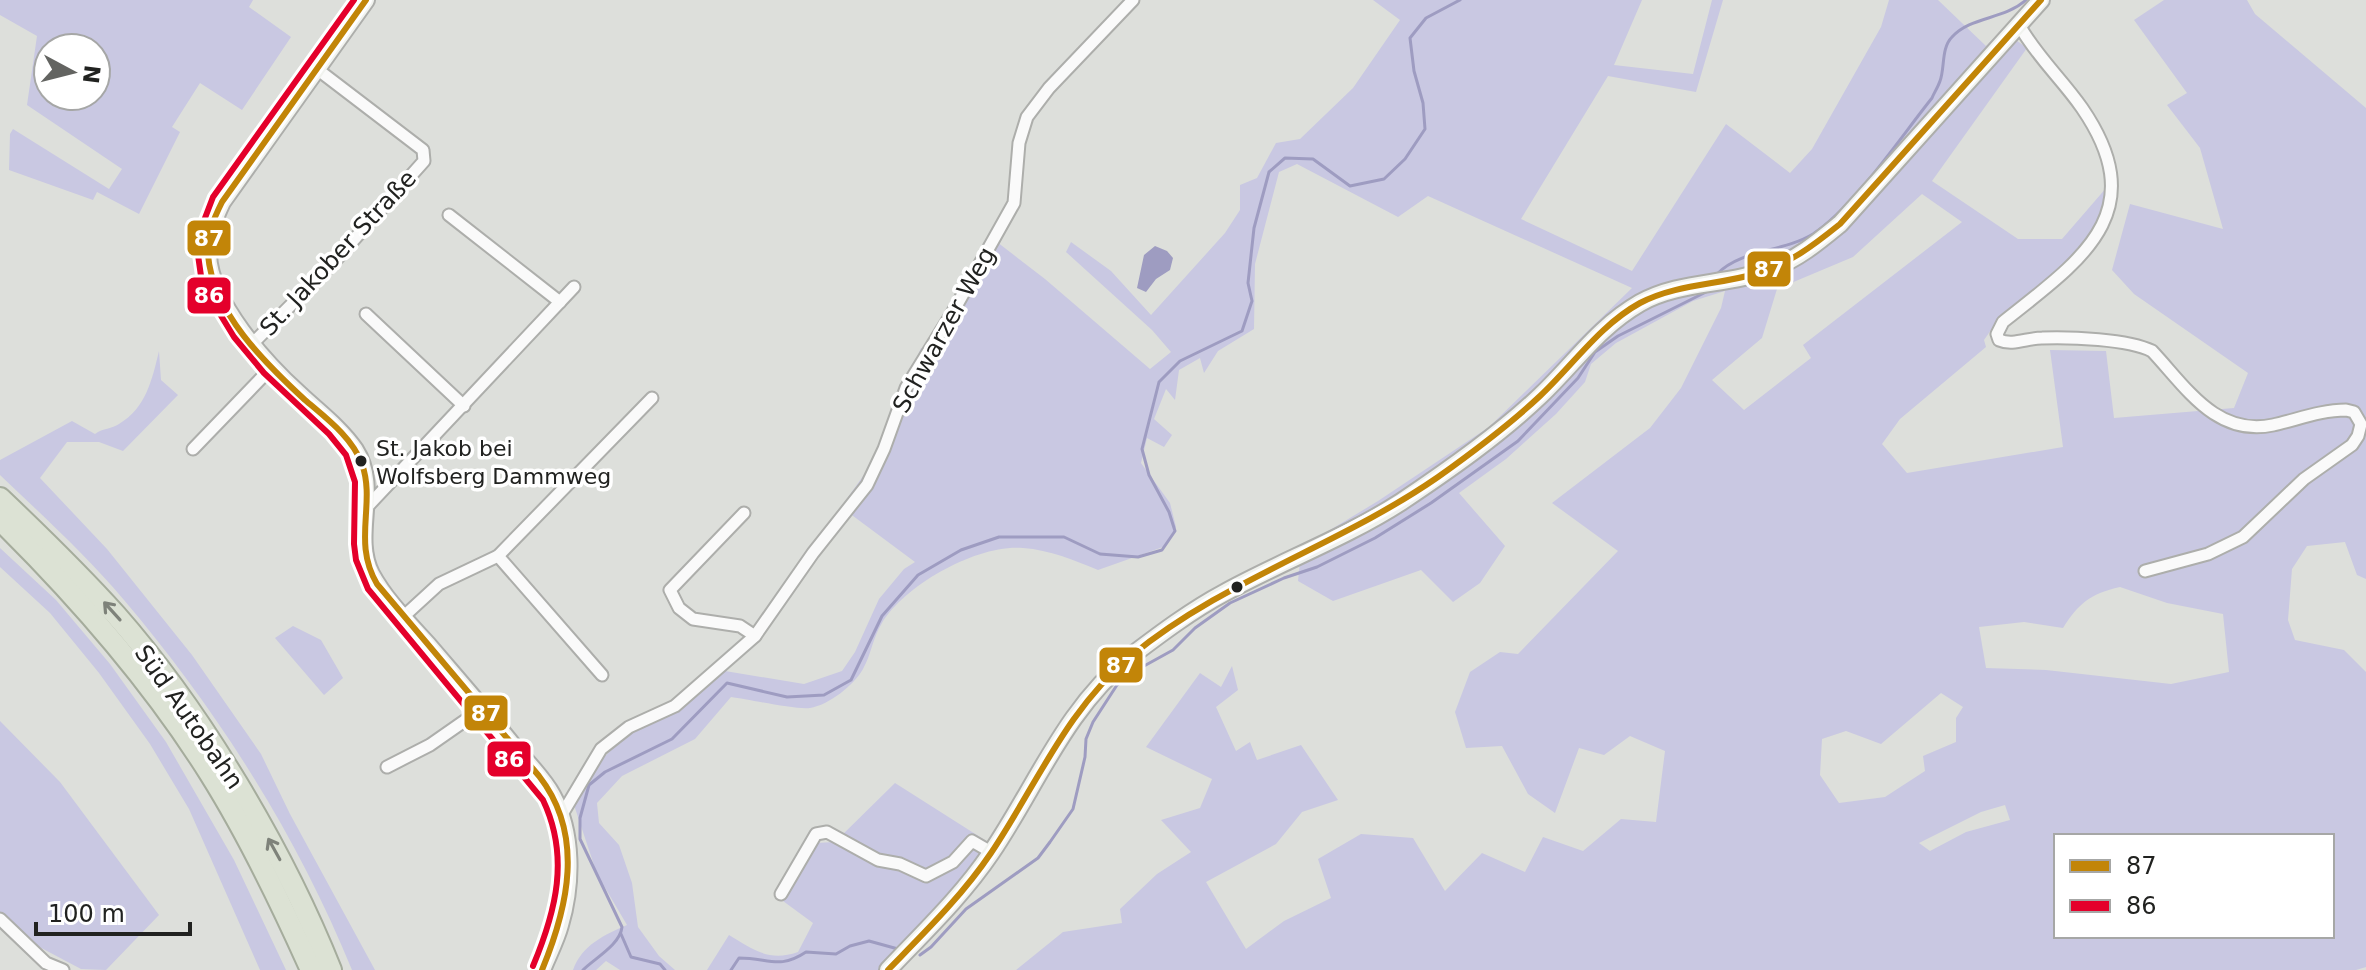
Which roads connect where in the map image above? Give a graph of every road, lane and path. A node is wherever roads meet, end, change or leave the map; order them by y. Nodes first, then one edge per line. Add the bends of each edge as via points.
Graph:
1 (366, 0) edge
2 (1133, 0) edge
3 (2041, 0) edge
4 (2019, 25) junction
5 (317, 69) junction
6 (449, 215) dead end
7 (574, 287) dead end
8 (560, 302) junction
9 (366, 314) dead end
10 (252, 344) junction
11 (271, 368) junction
12 (652, 398) dead end
13 (464, 406) junction
14 (193, 449) dead end
15 (0, 498) edge
16 (367, 507) junction
17 (744, 513) dead end
18 (0, 520) edge
19 (498, 556) junction
20 (2145, 571) dead end
21 (403, 617) junction
22 (755, 636) junction
23 (602, 675) dead end
24 (483, 708) junction
25 (387, 767) dead end
26 (561, 816) junction
27 (991, 852) junction
28 (781, 894) dead end
29 (0, 919) edge
30 (63, 970) edge
31 (311, 970) edge
32 (331, 970) edge
33 (542, 970) edge
34 (888, 970) edge

1 - 5 main road, St. Jakober Straße
2 - 22 street, Schwarzer Weg via 1027,117 1019,143 1014,203 906,388 867,485
3 - 4 main road
4 - 20 street via 2099,136 2109,165 2112,200 2092,243 2003,322 1999,340 2143,346 2218,418 2237,425 2267,426 2346,410 2361,424 2352,445 2304,479 2243,537 2208,554
4 - 27 main road via 1840,224 1806,252 1771,269 1686,286 1644,301 1597,334 1541,396 1401,502 1221,594 1129,658 1070,721
5 - 10 main road, St. Jakober Straße via 222,202 211,226 212,275 229,313
5 - 10 street, St. Jakober Straße via 423,150 424,161
6 - 8 street
7 - 8 street
8 - 13 street
9 - 13 street
10 - 11 main road, St. Jakober Straße
11 - 14 street
11 - 16 main road, St. Jakober Straße via 355,450 364,468
12 - 19 street
13 - 16 street
32 -> 15 highway, Süd Autobahn via 278,856 168,681 76,571
16 - 21 main road, St. Jakober Straße via 364,541 370,572
17 - 22 street via 670,590 679,608 693,619 740,626
18 - 31 highway, Süd Autobahn via 104,630 155,694 237,819
19 - 21 street via 439,584
19 - 23 street
21 - 24 main road, St. Jakober Straße
22 - 26 street, Schwarzer Weg via 675,706 629,727 601,749
24 - 25 street
24 - 26 main road, St. Jakober Straße via 552,793
26 - 33 main road, St. Jakober Straße via 568,887 560,926
27 - 28 street via 972,841 953,862 926,876 878,860 827,832 816,834
27 - 34 main road via 971,881
29 - 30 street via 46,963

